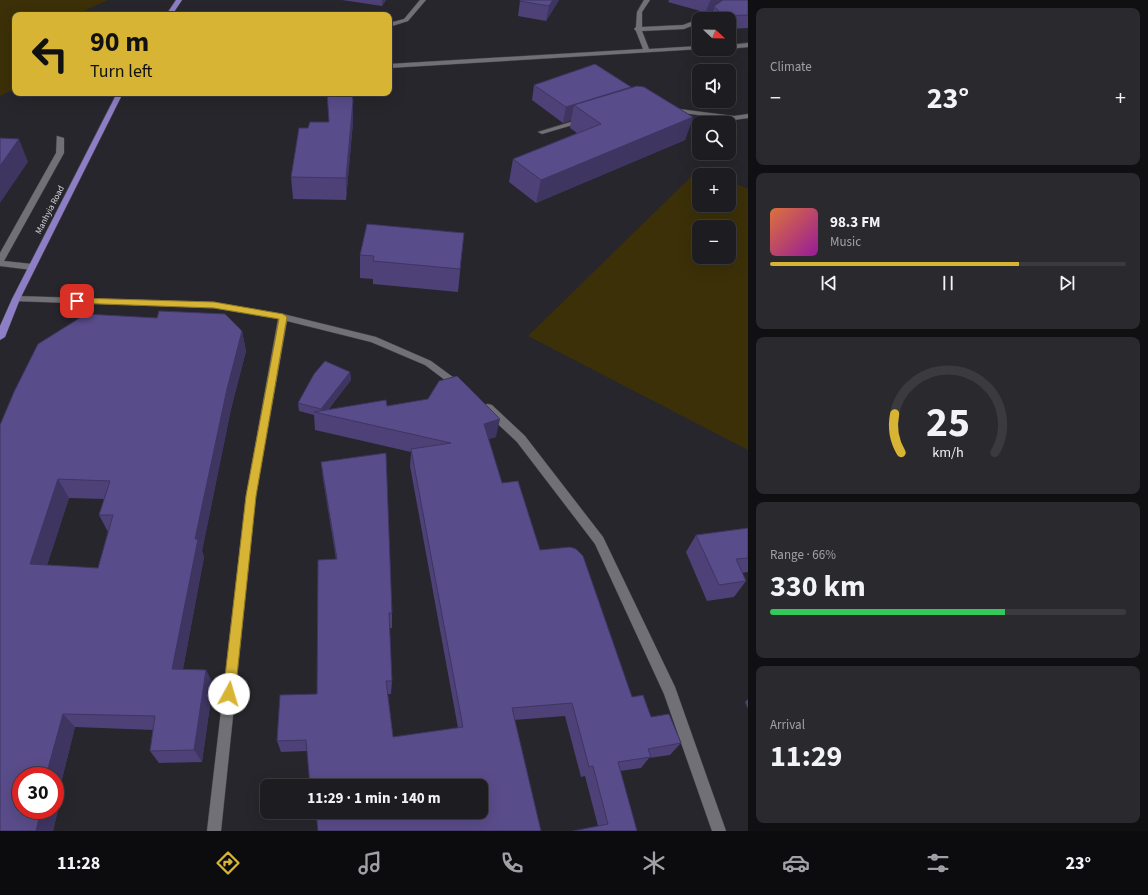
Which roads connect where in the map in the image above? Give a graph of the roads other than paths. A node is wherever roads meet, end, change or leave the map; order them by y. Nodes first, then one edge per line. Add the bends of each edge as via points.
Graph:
1 (179, 0) edge
2 (423, 0) edge
3 (647, 0) edge
4 (733, 0) edge
5 (171, 12) edge
6 (715, 12) edge
7 (392, 24) edge
8 (692, 24) edge
9 (637, 30) junction
10 (736, 46) edge
11 (748, 46) edge
12 (692, 48) edge
13 (647, 51) junction
14 (392, 66) edge
15 (118, 96) edge
16 (660, 108) edge
17 (594, 116) edge
18 (748, 116) edge
19 (542, 132) dead end
20 (60, 138) dead end
21 (0, 260) edge
22 (0, 263) edge
23 (32, 267) junction
24 (16, 299) junction
25 (283, 317) junction
26 (0, 337) edge
27 (467, 390) edge
28 (478, 400) edge
29 (214, 831) edge
30 (719, 831) edge

1 - 5 main road
2 - 7 street via 406,20
3 - 9 street via 641,6
4 - 6 street
8 - 9 street via 684,27
9 - 13 street
10 - 11 street
12 - 13 street
13 - 14 street
15 - 23 main road, Manhyia Road
16 - 18 street via 734,118
17 - 19 street
20 - 21 street via 60,153
22 - 23 street
23 - 24 main road, Manhyia Road
24 - 25 street via 214,305
24 - 26 main road, Manhyia Road
25 - 27 street via 373,339 428,363
25 - 29 street via 251,496
28 - 30 street via 521,439 599,541 670,692

